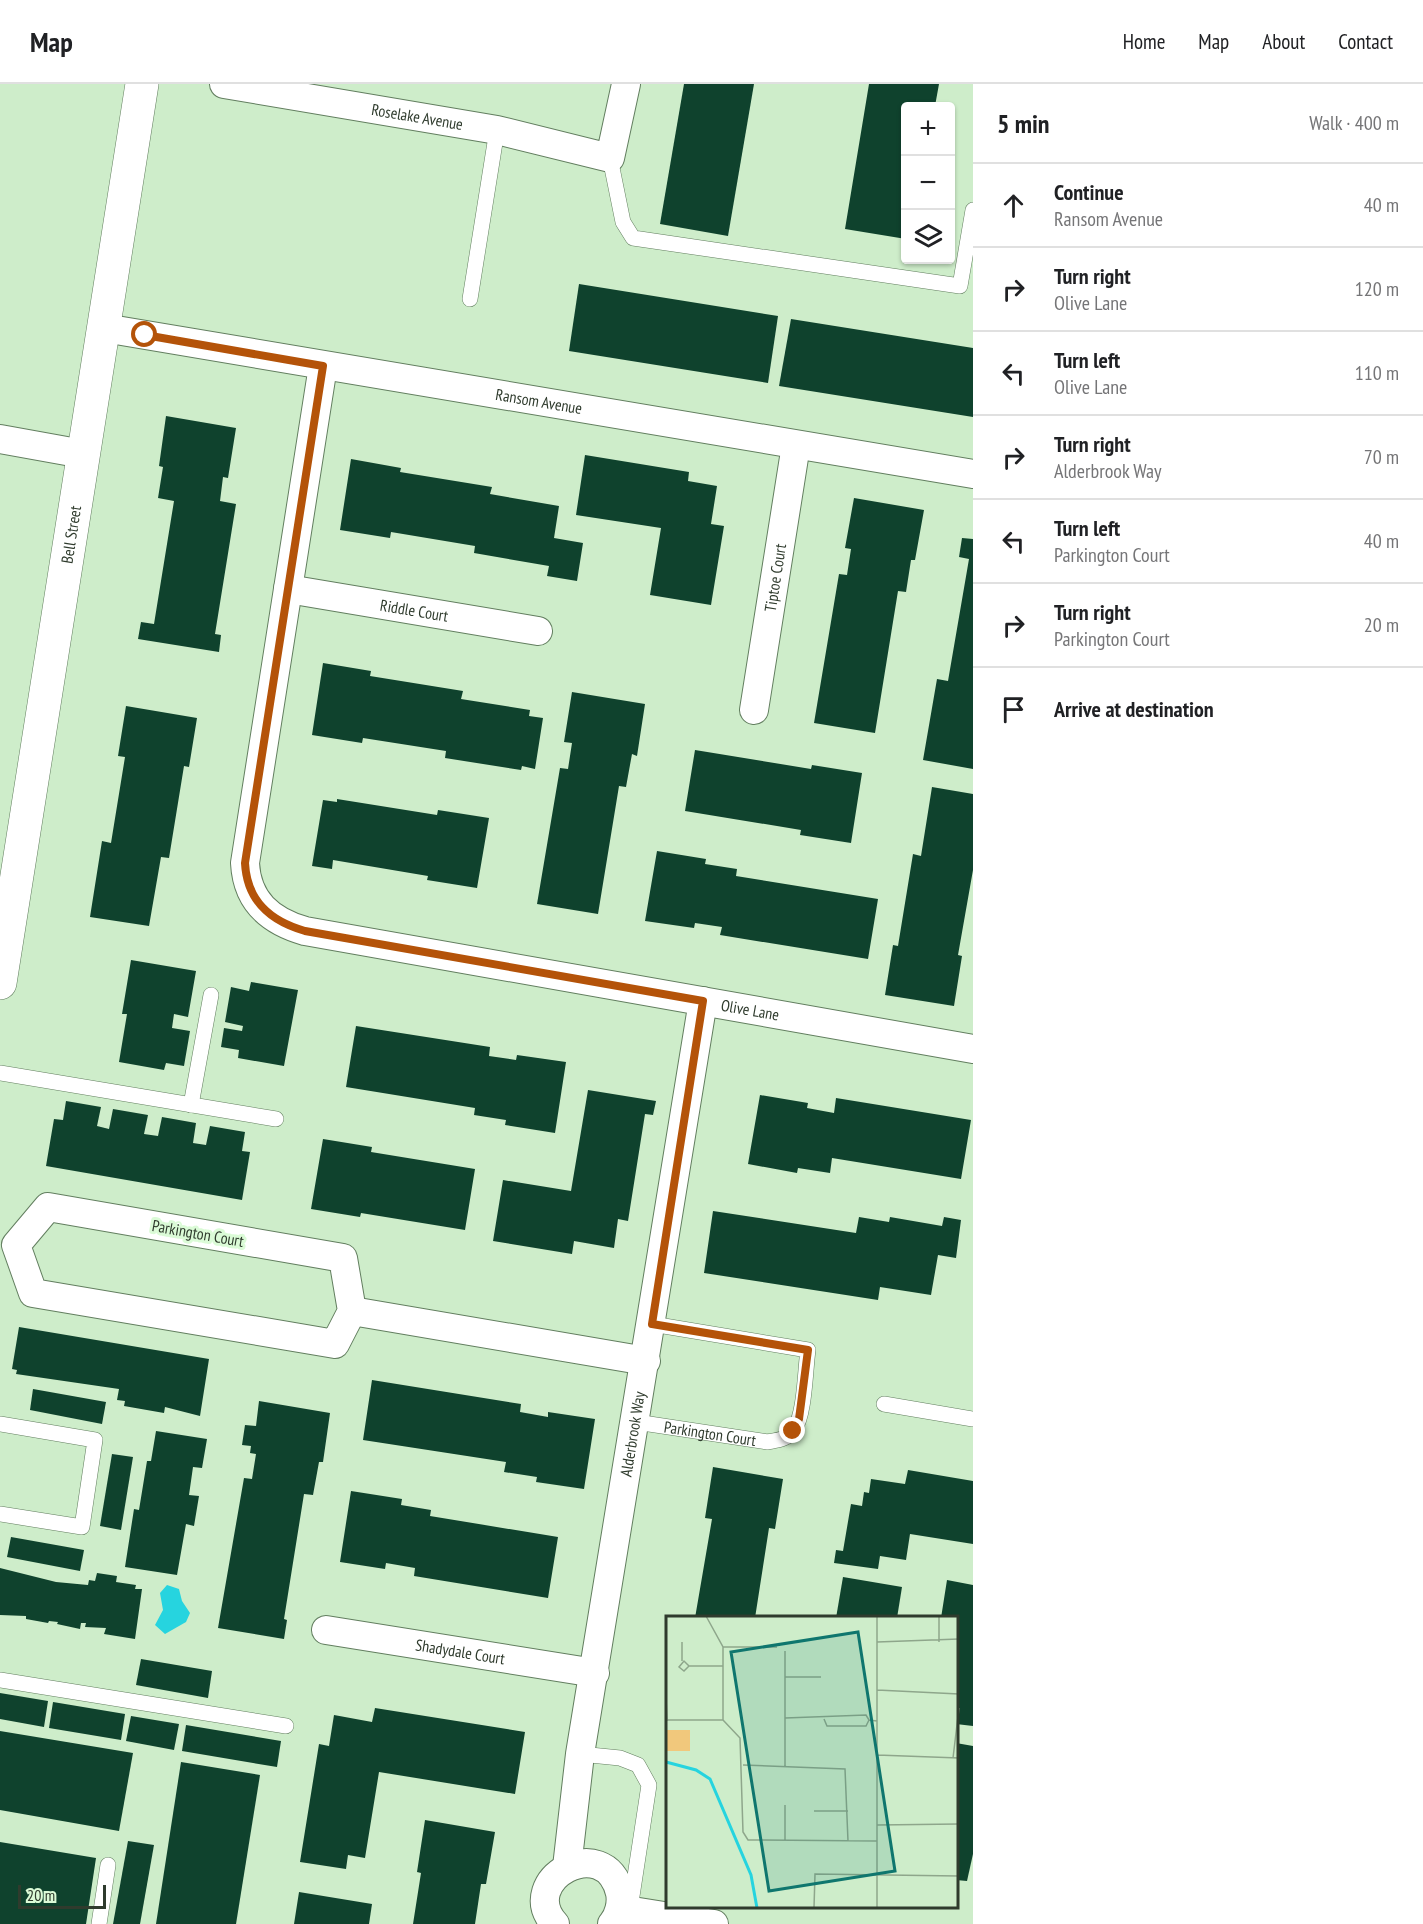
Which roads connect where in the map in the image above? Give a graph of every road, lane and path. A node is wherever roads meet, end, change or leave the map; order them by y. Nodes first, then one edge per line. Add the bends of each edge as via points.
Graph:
1 (142, 84) edge
2 (224, 84) edge
3 (626, 84) edge
4 (497, 130) junction
5 (610, 158) junction
6 (973, 210) edge
7 (470, 299) dead end
8 (104, 328) junction
9 (323, 366) junction
10 (0, 439) edge
11 (796, 445) junction
12 (84, 454) junction
13 (973, 474) edge
14 (288, 589) junction
15 (538, 631) dead end
16 (754, 710) dead end
17 (0, 978) edge
18 (211, 995) dead end
19 (703, 1001) junction
20 (973, 1049) edge
21 (0, 1073) edge
22 (192, 1105) junction
23 (276, 1119) dead end
24 (8, 1244) edge
25 (352, 1311) junction
26 (652, 1324) junction
27 (646, 1361) junction
28 (884, 1404) dead end
29 (973, 1419) edge
30 (636, 1422) junction
31 (0, 1424) edge
32 (0, 1514) edge
33 (326, 1630) dead end
34 (595, 1673) junction
35 (0, 1680) edge
36 (286, 1726) dead end
37 (580, 1754) junction
38 (108, 1865) dead end
39 (567, 1867) junction
40 (621, 1915) edge
41 (99, 1924) edge
42 (555, 1924) edge
43 (714, 1924) edge

1 - 8 street, Bell Street
2 - 4 street, Roselake Avenue
3 - 5 street
4 - 5 street, Roselake Avenue
4 - 7 lane
5 - 6 lane via 623,222 633,238 960,286
8 - 9 street, Ransom Avenue
8 - 12 street, Bell Street
9 - 11 street, Ransom Avenue
9 - 14 street, Olive Lane
10 - 12 street
11 - 13 street, Ransom Avenue
11 - 16 street, Tiptoe Court
12 - 17 street, Bell Street
14 - 15 street, Riddle Court
14 - 19 street, Olive Lane via 245,863 246,878 261,907 287,926 305,931
18 - 22 lane
19 - 20 street, Olive Lane
19 - 26 street, Alderbrook Way
21 - 22 lane
22 - 23 lane
24 - 25 street, Parkington Court via 33,1293 334,1344
24 - 25 street, Parkington Court via 48,1207 343,1258
25 - 27 street
26 - 27 street, Alderbrook Way
26 - 30 lane, Parkington Court via 808,1350 799,1419 784,1438 768,1442
27 - 30 street, Alderbrook Way
28 - 29 lane
30 - 34 street, Alderbrook Way
31 - 32 lane via 95,1440 82,1527
33 - 34 street, Shadydale Court
34 - 37 street, Alderbrook Way
35 - 36 lane
37 - 39 street, Alderbrook Way
37 - 40 lane via 620,1758 638,1765 649,1785
38 - 41 lane
39 - 40 street via 590,1863 602,1868 618,1885
39 - 42 street via 556,1874 546,1896
40 - 43 street

